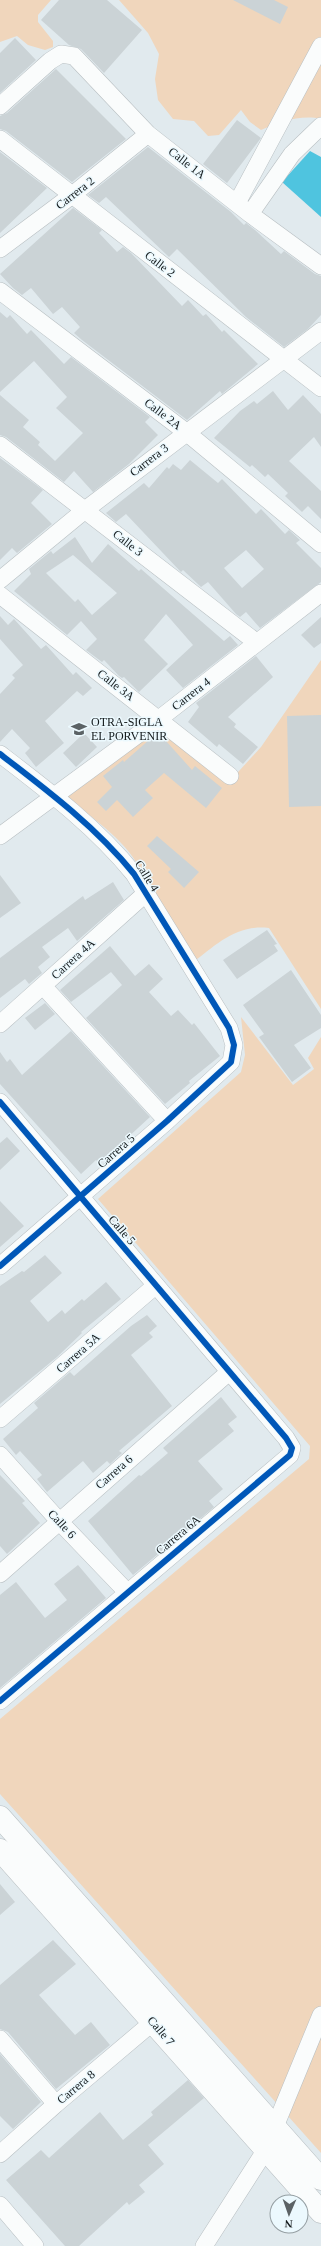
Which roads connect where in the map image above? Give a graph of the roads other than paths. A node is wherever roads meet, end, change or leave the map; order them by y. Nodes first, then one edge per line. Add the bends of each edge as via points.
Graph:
1 (321, 46) edge
2 (0, 106) edge
3 (321, 126) edge
4 (148, 134) junction
5 (0, 139) edge
6 (71, 196) junction
7 (237, 203) junction
8 (250, 214) junction
9 (0, 249) edge
10 (321, 266) edge
11 (0, 291) edge
12 (321, 331) edge
13 (284, 358) junction
14 (321, 388) edge
15 (186, 432) junction
16 (0, 445) edge
17 (85, 510) junction
18 (321, 544) edge
19 (0, 580) edge
20 (321, 593) edge
21 (0, 595) edge
22 (256, 642) junction
23 (160, 719) junction
24 (0, 754) edge
25 (230, 776) dead end
26 (53, 795) junction
27 (0, 836) edge
28 (145, 894) junction
29 (43, 986) junction
30 (3, 1015) edge
31 (234, 1045) joint
32 (0, 1102) edge
33 (167, 1121) junction
34 (79, 1197) junction
35 (0, 1266) edge
36 (155, 1286) junction
37 (228, 1372) junction
38 (0, 1419) edge
39 (0, 1455) edge
40 (59, 1521) junction
41 (0, 1574) edge
42 (127, 1592) junction
43 (0, 1702) edge
44 (0, 1818) edge
45 (2, 1856) edge
46 (321, 2015) edge
47 (153, 2022) junction
48 (0, 2040) edge
49 (56, 2104) junction
50 (276, 2128) junction
51 (266, 2151) junction
52 (0, 2154) edge
53 (321, 2179) edge
54 (0, 2205) edge
55 (321, 2212) edge
56 (35, 2246) edge
57 (204, 2246) edge

1 - 7 street
2 - 4 street, Calle 1A via 61,54 74,56
3 - 8 street via 292,154
4 - 6 street, Carrera 2
4 - 7 street, Calle 1A
5 - 6 street, Calle 2
6 - 9 street, Carrera 2
6 - 13 street, Calle 2
7 - 8 street, Calle 1A
8 - 10 street, Calle 1A
11 - 15 street, Calle 2A
12 - 13 street, Carrera 3
13 - 14 street, Calle 2
13 - 15 street, Carrera 3
15 - 17 street, Carrera 3
15 - 18 street, Calle 2A
16 - 17 street, Calle 3
17 - 19 street, Carrera 3
17 - 22 street, Calle 3
20 - 22 street, Carrera 4
21 - 23 street, Calle 3A
22 - 23 street, Carrera 4
23 - 25 street, Calle 3A
23 - 26 street, Carrera 4
24 - 26 street, Calle 4
26 - 27 street, Carrera 4
26 - 28 street, Calle 4 via 117,852
28 - 29 street, Carrera 4A
28 - 31 street, Calle 4 via 229,1028
29 - 30 street, Carrera 4A
29 - 33 street
31 - 33 street, Carrera 5 via 231,1062
32 - 34 street, Calle 5
33 - 34 street, Carrera 5
34 - 35 street, Carrera 5
34 - 36 street, Calle 5
36 - 37 street, Calle 5
36 - 38 street, Carrera 5A
37 - 40 street, Carrera 6
37 - 42 street, Carrera 6A via 286,1438 292,1448 290,1455
39 - 40 street, Calle 6
40 - 41 street, Carrera 6
40 - 42 street, Calle 6
42 - 43 street, Carrera 6A
44 - 50 main road, Calle 7
45 - 47 main road, Calle 7
46 - 50 street
47 - 49 street, Carrera 8
47 - 51 main road, Calle 7
48 - 49 street
49 - 52 street, Carrera 8
50 - 51 street
50 - 53 main road, Calle 7
51 - 55 main road, Calle 7
51 - 57 street
54 - 56 street

